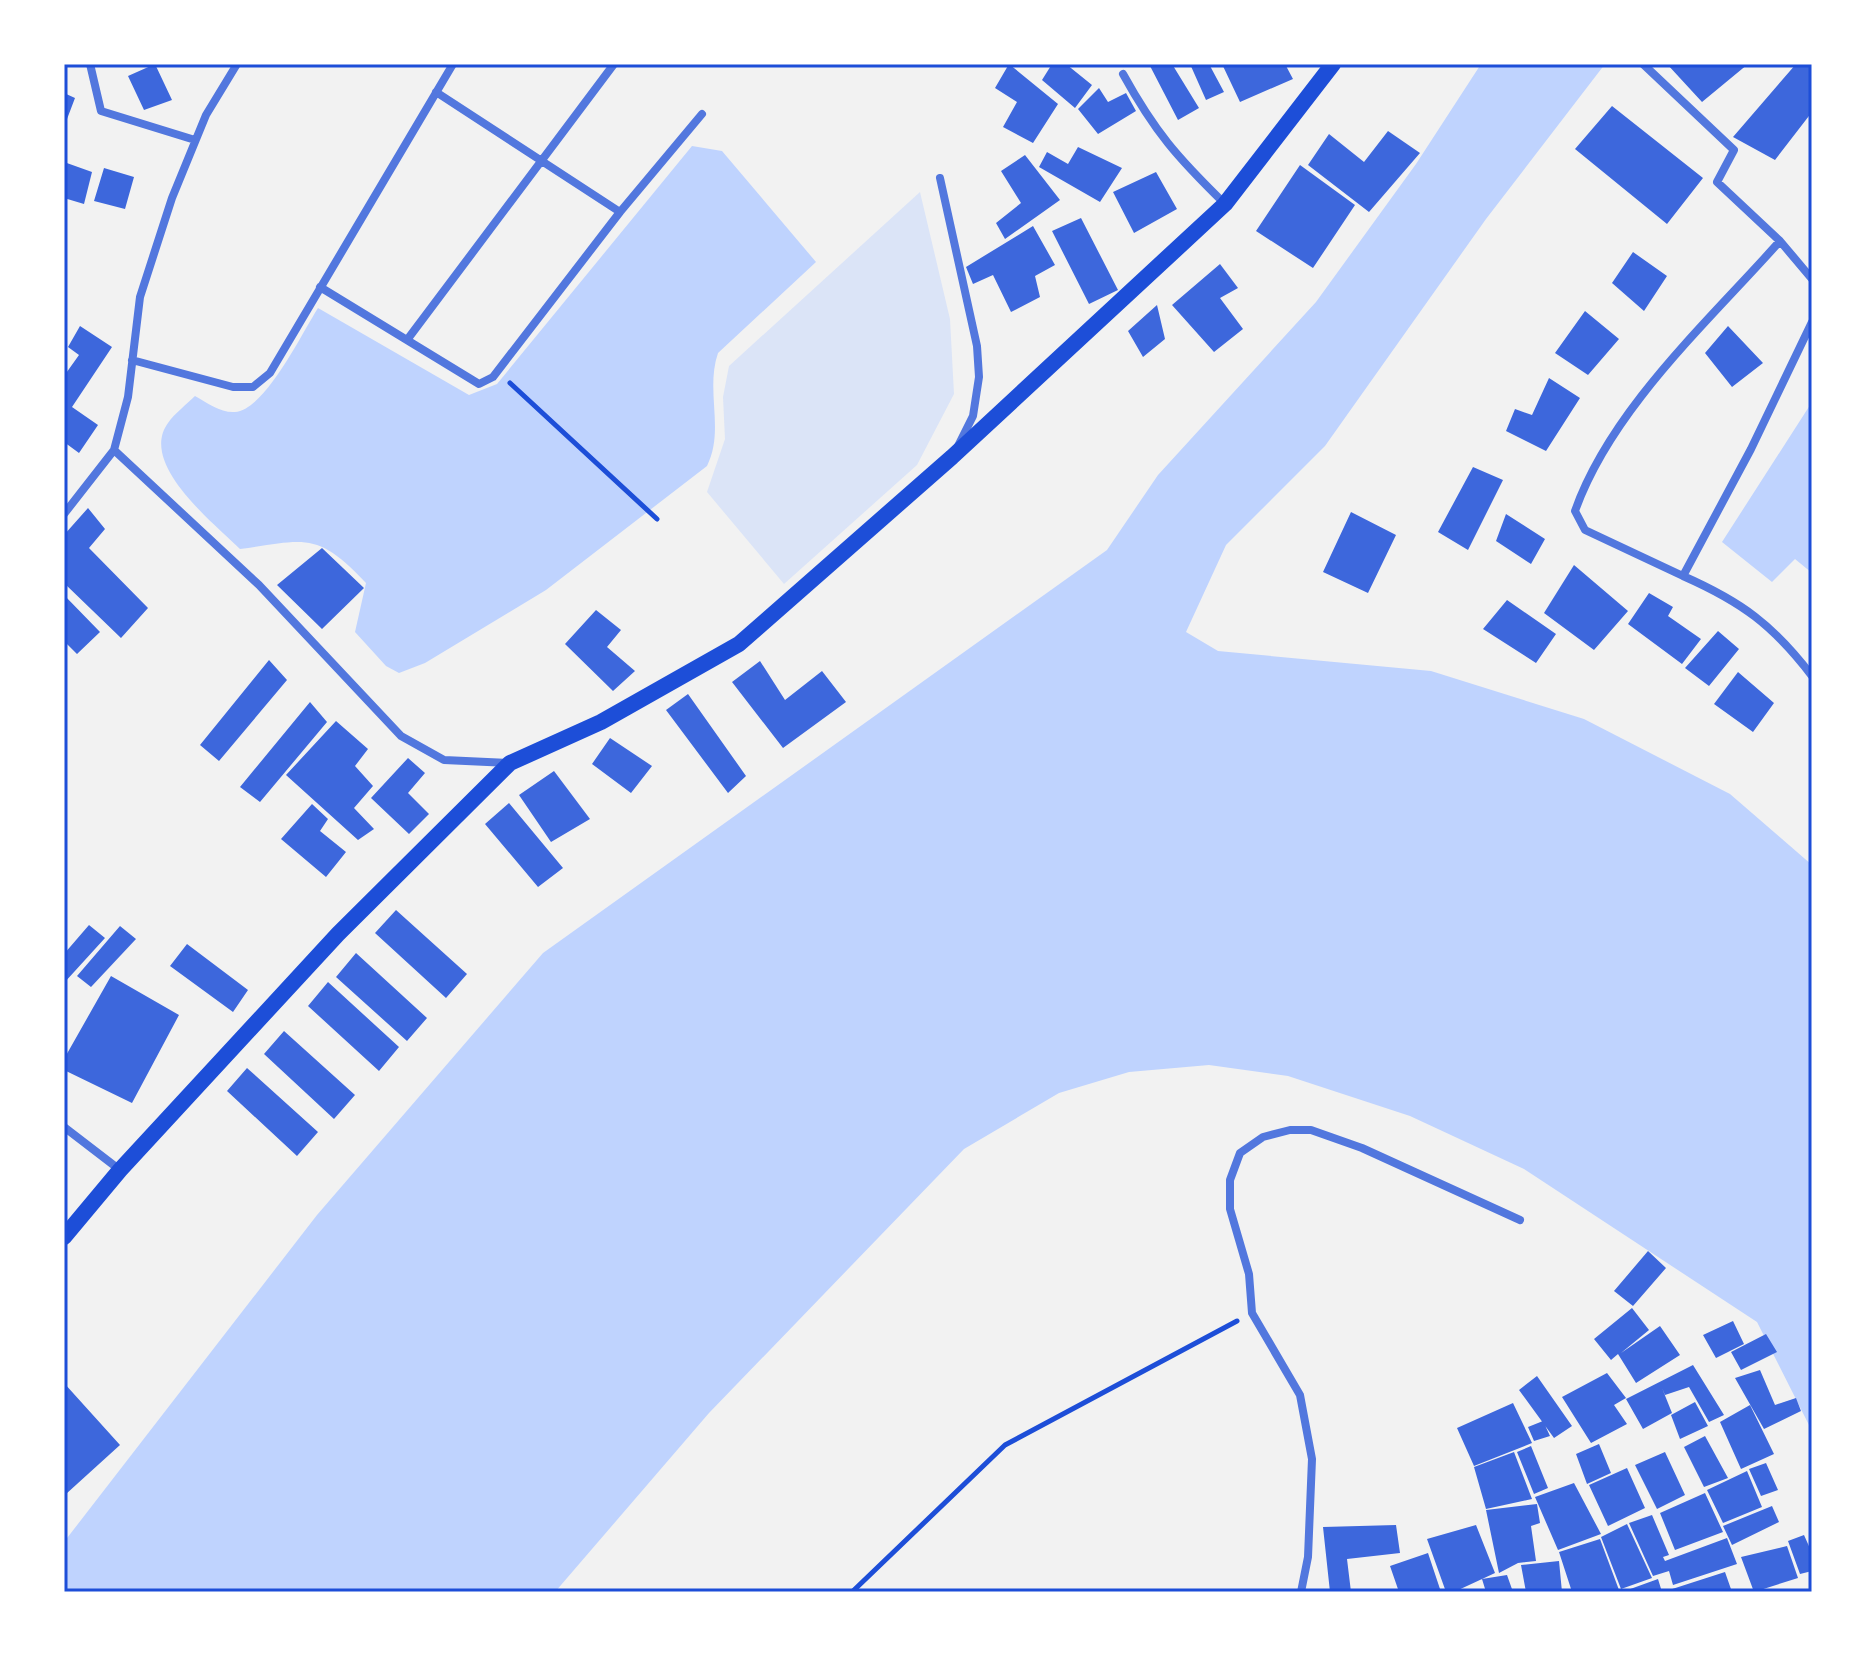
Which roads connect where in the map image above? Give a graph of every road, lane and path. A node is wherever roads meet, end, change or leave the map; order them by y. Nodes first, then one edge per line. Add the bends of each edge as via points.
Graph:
1 (90, 64) edge
2 (237, 64) edge
3 (453, 64) edge
4 (614, 64) edge
5 (1333, 64) edge
6 (1643, 64) edge
7 (1123, 74) dead end
8 (436, 92) junction
9 (702, 114) dead end
10 (195, 140) junction
11 (540, 163) junction
12 (940, 178) dead end
13 (1225, 204) junction
14 (620, 212) junction
15 (1780, 241) junction
16 (1812, 279) edge
17 (320, 287) junction
18 (1812, 322) edge
19 (407, 340) junction
20 (132, 360) junction
21 (497, 372) junction
22 (114, 450) junction
23 (952, 457) junction
24 (64, 514) edge
25 (657, 519) dead end
26 (1683, 576) junction
27 (1812, 676) edge
28 (510, 763) junction
29 (64, 1127) edge
30 (120, 1170) junction
31 (1520, 1220) dead end
32 (64, 1237) edge
33 (1252, 1313) junction
34 (852, 1592) edge
35 (1301, 1592) edge

1 - 10 street via 101,111
2 - 10 street
3 - 8 street
4 - 11 street
5 - 13 main road
6 - 15 street via 1734,150 1717,182
7 - 13 street via 1172,153
8 - 11 street
8 - 17 street
9 - 14 street
10 - 20 street via 140,297
11 - 14 street
11 - 19 street
12 - 23 street via 979,377 973,416
13 - 23 main road
14 - 21 street
15 - 16 street
15 - 26 street via 1650,387 1589,472 1575,511 1585,530
17 - 19 street
17 - 20 street via 270,373 253,387 233,387
18 - 26 street
19 - 21 street via 479,384
20 - 22 street
21 - 25 path
22 - 24 street
22 - 28 street via 259,585 401,736 444,760
23 - 28 main road via 739,644 601,722
26 - 27 street via 1762,619
28 - 30 main road via 338,934
29 - 30 street
30 - 32 main road
31 - 33 street via 1311,1130 1263,1137 1240,1153 1230,1180 1230,1209 1249,1274
33 - 34 path via 1005,1445
33 - 35 street via 1300,1395 1312,1459 1308,1557

